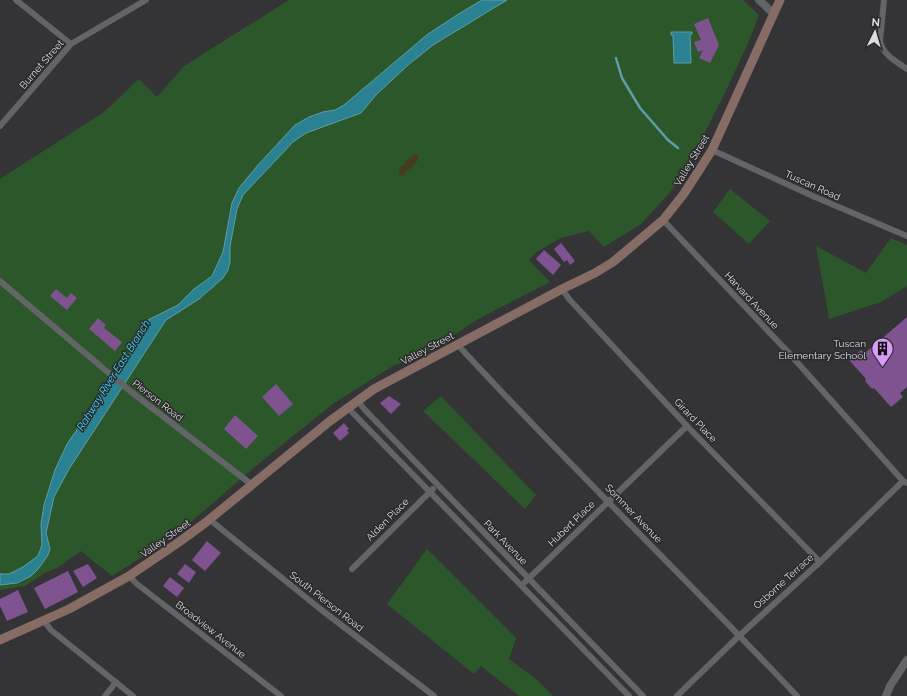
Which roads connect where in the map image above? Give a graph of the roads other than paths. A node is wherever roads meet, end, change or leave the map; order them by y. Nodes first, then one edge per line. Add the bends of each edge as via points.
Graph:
1 (16, 0) edge
2 (146, 0) edge
3 (759, 0) edge
4 (780, 0) edge
5 (884, 0) edge
6 (773, 13) junction
7 (71, 44) junction
8 (907, 69) edge
9 (0, 126) edge
10 (712, 150) junction
11 (662, 220) junction
12 (907, 236) edge
13 (0, 281) edge
14 (562, 289) junction
15 (457, 344) junction
16 (357, 400) junction
17 (347, 407) junction
18 (687, 426) junction
19 (905, 482) edge
20 (251, 484) junction
21 (437, 485) junction
22 (430, 491) junction
23 (608, 501) junction
24 (209, 520) junction
25 (820, 562) junction
26 (352, 568) dead end
27 (129, 576) junction
28 (528, 579) junction
29 (521, 585) junction
30 (44, 621) junction
31 (740, 635) junction
32 (0, 640) edge
33 (907, 660) edge
34 (116, 682) junction
35 (105, 696) edge
36 (133, 696) edge
37 (280, 696) edge
38 (434, 696) edge
39 (629, 696) edge
40 (643, 696) edge
41 (677, 696) edge
42 (797, 696) edge
43 (886, 696) edge

1 - 7 street
2 - 7 street, Burnet Street
3 - 6 street
4 - 6 main road, Valley Street
5 - 8 street via 881,47 892,59
6 - 10 main road, Valley Street
7 - 9 street, Burnet Street
10 - 11 main road, Valley Street via 683,195
10 - 12 street, Tuscan Road
11 - 14 main road, Valley Street via 613,262
11 - 19 street, Harvard Avenue via 788,352
13 - 20 street, Pierson Road via 110,375
14 - 15 main road, Valley Street
14 - 18 street, Girard Place
15 - 16 main road, Valley Street
15 - 23 street, Sommer Avenue
16 - 17 main road, Valley Street
16 - 21 street, Park Avenue
17 - 20 main road, Valley Street
17 - 22 street, Park Avenue
18 - 23 street, Hubert Place
18 - 25 street, Girard Place
19 - 25 street, Osborne Terrace
20 - 24 main road, Valley Street
21 - 22 street, Alden Place
21 - 28 street, Park Avenue
22 - 26 street, Alden Place
22 - 29 street, Park Avenue
23 - 28 street, Hubert Place
23 - 31 street, Sommer Avenue
24 - 27 main road, Valley Street
24 - 38 street, South Pierson Road
25 - 31 street, Osborne Terrace
27 - 30 main road, Valley Street
27 - 37 street, Broadview Avenue
28 - 29 street, Hubert Place
28 - 40 street, Park Avenue
29 - 39 street, Park Avenue
30 - 32 main road, Valley Street
30 - 34 street via 51,630
31 - 41 street, Osborne Terrace
31 - 42 street, Sommer Avenue
33 - 43 street
34 - 35 street
34 - 36 street

